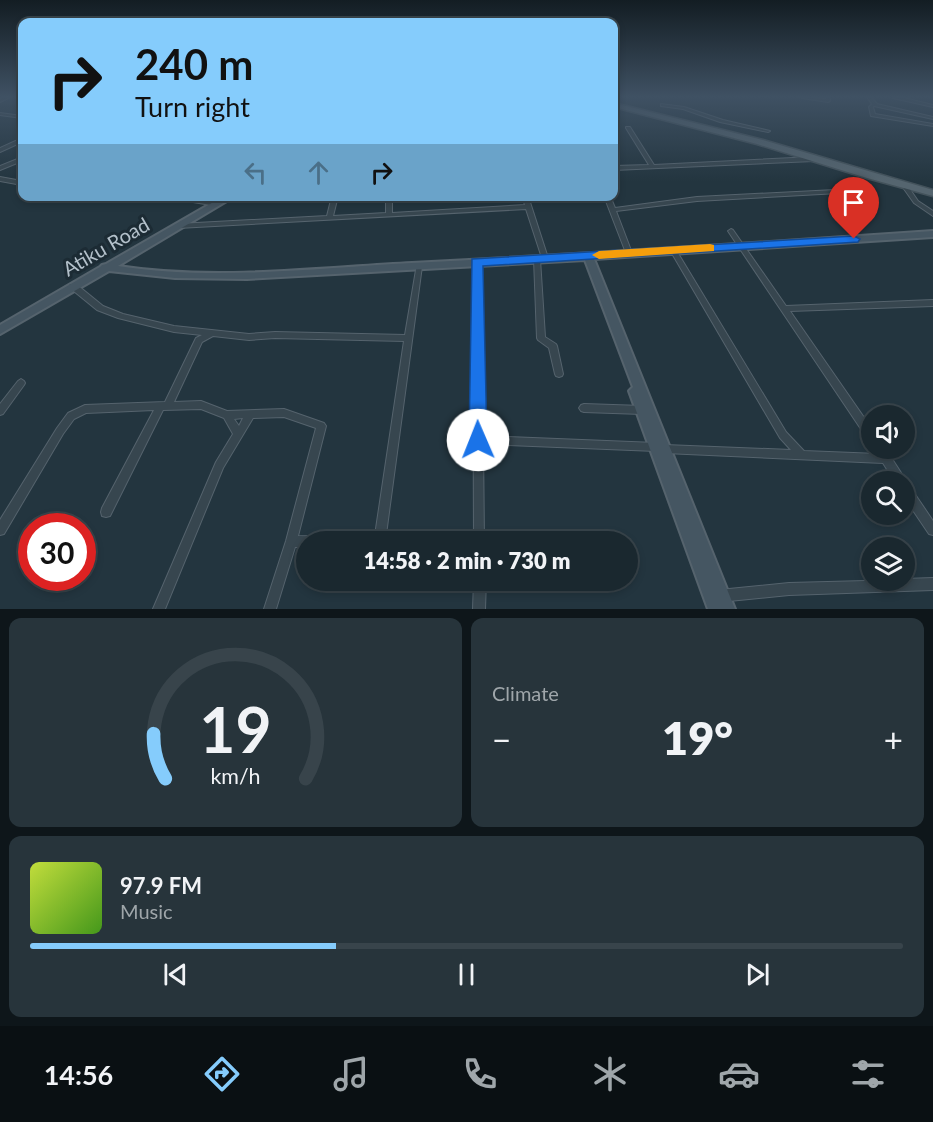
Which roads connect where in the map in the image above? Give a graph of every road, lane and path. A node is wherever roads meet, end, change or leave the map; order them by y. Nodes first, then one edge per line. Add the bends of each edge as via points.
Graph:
1 (700, 125) edge
2 (742, 125) edge
3 (628, 128) dead end
4 (710, 128) junction
5 (768, 131) dead end
6 (18, 142) edge
7 (0, 150) edge
8 (814, 159) junction
9 (18, 161) edge
10 (652, 166) junction
11 (618, 168) edge
12 (0, 170) edge
13 (0, 179) edge
14 (18, 182) edge
15 (905, 186) junction
16 (855, 191) dead end
17 (933, 191) edge
18 (197, 201) edge
19 (222, 201) edge
20 (333, 201) edge
21 (389, 201) edge
22 (526, 201) edge
23 (609, 201) edge
24 (217, 204) junction
25 (528, 207) junction
26 (613, 210) junction
27 (389, 213) junction
28 (933, 214) edge
29 (330, 216) junction
30 (178, 226) junction
31 (731, 231) dead end
32 (933, 234) edge
33 (741, 246) junction
34 (673, 250) junction
35 (629, 253) junction
36 (584, 256) junction
37 (541, 259) junction
38 (476, 262) junction
39 (419, 266) junction
40 (105, 267) junction
41 (74, 286) junction
42 (933, 303) edge
43 (785, 309) junction
44 (0, 330) edge
45 (197, 336) junction
46 (407, 338) junction
47 (559, 374) dead end
48 (21, 383) dead end
49 (164, 407) junction
50 (584, 408) dead end
51 (642, 410) junction
52 (0, 411) edge
53 (251, 414) junction
54 (227, 415) junction
55 (861, 422) edge
56 (238, 433) junction
57 (783, 435) junction
58 (478, 440) junction
59 (661, 448) junction
60 (787, 455) junction
61 (802, 455) junction
62 (861, 458) edge
63 (886, 459) edge
64 (894, 471) edge
65 (915, 504) edge
66 (106, 512) dead end
67 (0, 530) edge
68 (933, 530) edge
69 (381, 531) edge
70 (479, 531) edge
71 (291, 541) junction
72 (296, 541) edge
73 (933, 584) edge
74 (480, 591) edge
75 (716, 600) edge
76 (159, 609) edge
77 (270, 609) edge
78 (479, 609) edge
79 (727, 609) edge

1 - 4 main road
2 - 5 street
3 - 10 street
4 - 8 main road
4 - 17 main road
6 - 7 street
8 - 10 street
8 - 15 main road
9 - 12 street
10 - 11 street
13 - 14 street
15 - 17 main road
15 - 28 street via 916,202
16 - 26 street via 697,199
18 - 24 street
19 - 24 street, Atiku Road
20 - 29 street
21 - 27 street
22 - 25 street
23 - 26 street
24 - 30 street, Atiku Road
25 - 27 street
25 - 37 street
26 - 35 street
27 - 29 street
29 - 30 street
30 - 40 street, Atiku Road
31 - 33 street
32 - 33 street
33 - 34 street
33 - 43 street
34 - 35 street
34 - 57 street
35 - 36 street
36 - 37 street
36 - 51 street
36 - 59 street
37 - 38 street
37 - 47 street via 541,338 553,346
38 - 39 street
38 - 58 street
39 - 40 street via 194,275
39 - 46 street
40 - 41 street, Atiku Road
41 - 44 street, Atiku Road
41 - 45 street via 100,308
42 - 43 street
43 - 55 street
45 - 46 street via 213,333 249,337
45 - 49 street
46 - 69 street
48 - 52 street
49 - 54 street via 201,405
49 - 66 street
49 - 67 street via 95,407 71,416
50 - 51 street
51 - 59 street
53 - 54 street
53 - 56 street
53 - 71 street via 284,412 321,426
54 - 56 street
56 - 76 street via 219,465
57 - 60 street
57 - 61 street
58 - 59 street
58 - 70 street
59 - 60 street
59 - 75 street
60 - 61 street
61 - 62 street
63 - 64 street
65 - 68 street
71 - 72 street
71 - 77 street
73 - 75 street via 789,589
74 - 78 street
75 - 79 street

